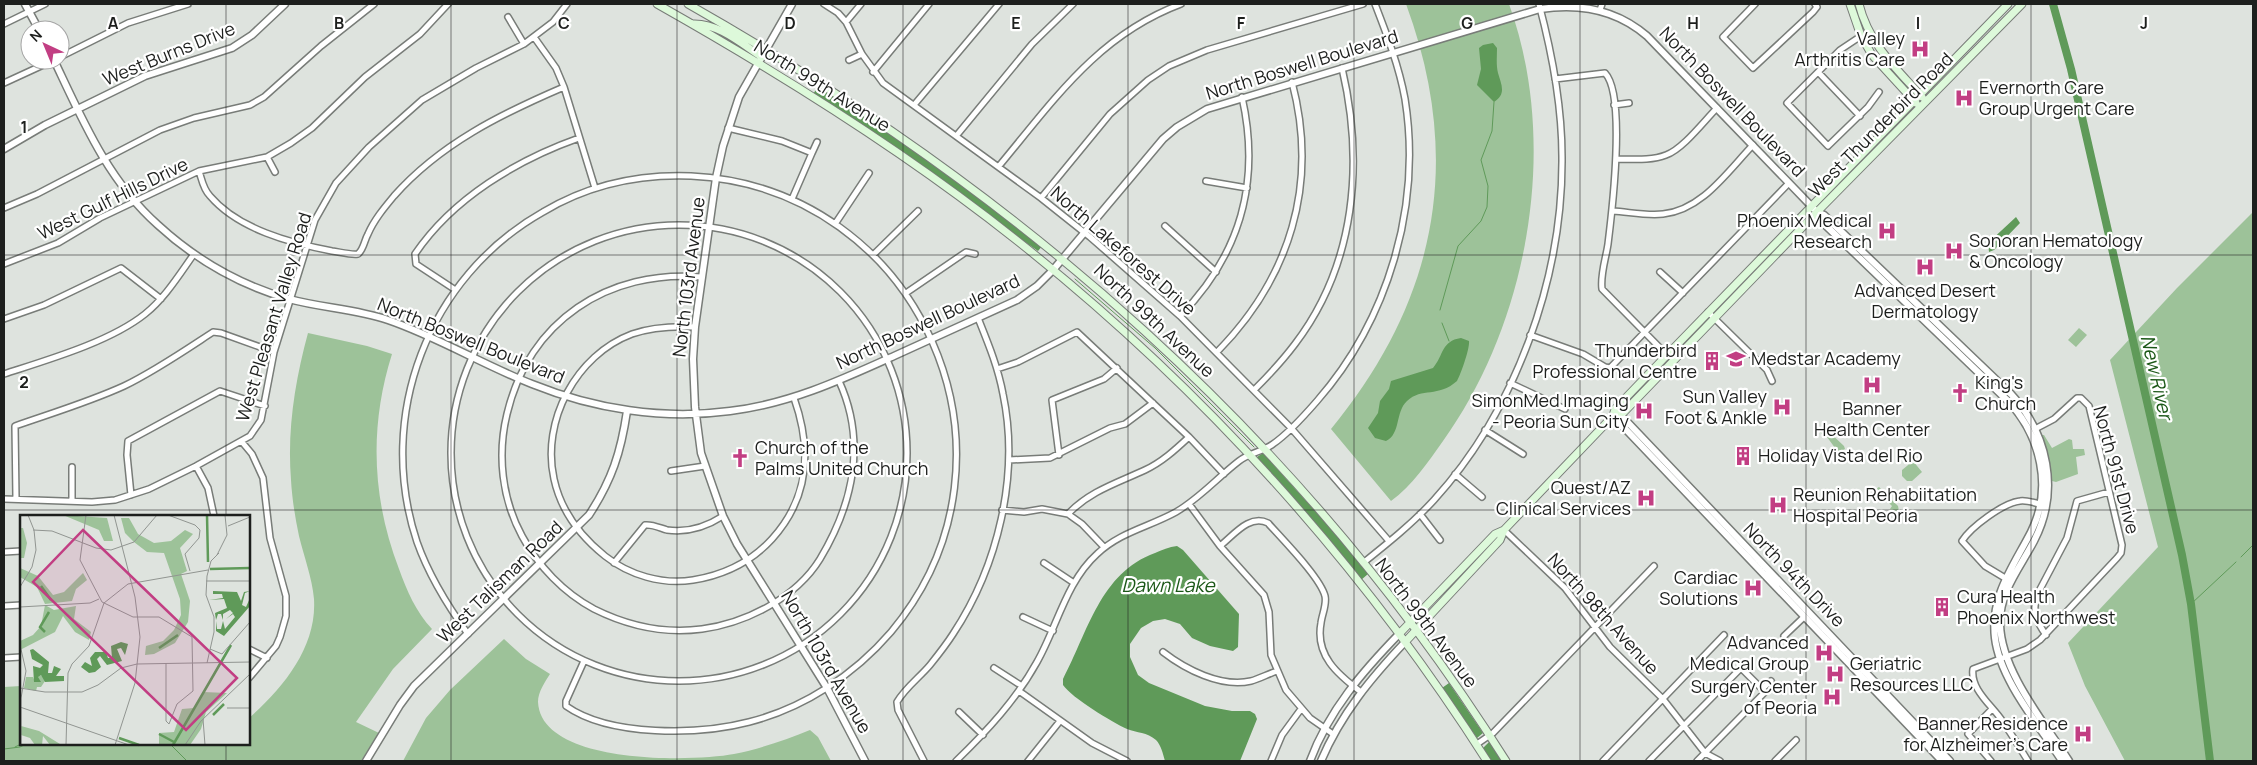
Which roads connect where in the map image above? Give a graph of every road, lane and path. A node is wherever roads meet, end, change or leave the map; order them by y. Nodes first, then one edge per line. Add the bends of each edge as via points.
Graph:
1 (25, 4) edge
2 (45, 4) edge
3 (188, 4) edge
4 (285, 4) edge
5 (374, 4) edge
6 (448, 4) edge
7 (568, 4) edge
8 (659, 4) edge
9 (688, 4) edge
10 (792, 4) edge
11 (824, 4) edge
12 (861, 4) edge
13 (929, 4) edge
14 (999, 4) edge
15 (1072, 4) edge
16 (1181, 4) edge
17 (1363, 4) edge
18 (1375, 4) edge
19 (1755, 4) edge
20 (1850, 4) edge
21 (1859, 4) edge
22 (2008, 4) edge
23 (2022, 4) edge
24 (173, 6) edge
25 (1539, 6) edge
26 (1816, 6) edge
27 (1601, 7) edge
28 (29, 12) junction
29 (508, 17) dead end
30 (33, 20) edge
31 (846, 22) junction
32 (4, 24) edge
33 (1861, 36) junction
34 (534, 37) junction
35 (524, 44) junction
36 (1880, 50) junction
37 (70, 52) edge
38 (1393, 52) junction
39 (862, 54) junction
40 (762, 57) junction
41 (849, 60) dead end
42 (1342, 68) junction
43 (32, 70) edge
44 (59, 70) edge
45 (873, 72) junction
46 (1818, 72) junction
47 (1556, 80) junction
48 (1292, 82) junction
49 (4, 83) edge
50 (564, 87) junction
51 (1879, 92) dead end
52 (1242, 98) junction
53 (1917, 98) junction
54 (1926, 101) junction
55 (1629, 103) dead end
56 (914, 105) junction
57 (1614, 105) junction
58 (1717, 108) junction
59 (1919, 108) junction
60 (78, 110) junction
61 (1860, 116) junction
62 (728, 128) junction
63 (957, 135) junction
64 (579, 138) junction
65 (816, 142) dead end
66 (1753, 145) junction
67 (4, 149) edge
68 (812, 153) junction
69 (267, 157) junction
70 (103, 159) junction
71 (1616, 159) junction
72 (999, 166) junction
73 (199, 171) junction
74 (275, 172) dead end
75 (869, 173) dead end
76 (716, 178) junction
77 (1206, 181) dead end
78 (1789, 183) junction
79 (595, 188) junction
80 (1247, 188) junction
81 (1041, 198) junction
82 (792, 199) junction
83 (135, 201) junction
84 (1811, 206) junction
85 (4, 208) edge
86 (918, 210) dead end
87 (1612, 211) junction
88 (1817, 212) junction
89 (835, 224) junction
90 (1165, 226) dead end
91 (709, 227) junction
92 (1085, 233) junction
93 (307, 246) junction
94 (194, 254) junction
95 (975, 254) dead end
96 (873, 255) junction
97 (1063, 258) junction
98 (4, 264) edge
99 (1053, 270) junction
100 (1216, 272) junction
101 (1660, 272) dead end
102 (702, 277) junction
103 (454, 289) junction
104 (1683, 293) junction
105 (906, 294) junction
106 (161, 299) junction
107 (290, 299) junction
108 (1708, 312) junction
109 (1180, 316) junction
110 (978, 318) junction
111 (4, 319) edge
112 (1714, 319) junction
113 (695, 327) junction
114 (1644, 333) junction
115 (1530, 335) junction
116 (427, 336) junction
117 (932, 339) junction
118 (274, 352) junction
119 (1218, 352) junction
120 (1666, 355) junction
121 (472, 357) junction
122 (888, 359) junction
123 (1118, 368) junction
124 (997, 370) junction
125 (4, 374) edge
126 (518, 378) junction
127 (839, 381) junction
128 (1772, 381) dead end
129 (1652, 382) junction
130 (1510, 383) junction
131 (1255, 390) junction
132 (564, 396) junction
133 (794, 398) junction
134 (1152, 403) junction
135 (264, 406) junction
136 (1565, 409) dead end
137 (627, 410) junction
138 (2022, 412) junction
139 (1616, 413) junction
140 (695, 414) junction
141 (1291, 428) junction
142 (2035, 428) junction
143 (1485, 430) junction
144 (1189, 437) junction
145 (242, 442) junction
146 (1264, 449) junction
147 (1524, 454) dead end
148 (1059, 455) junction
149 (1249, 456) junction
150 (2043, 459) junction
151 (1009, 460) junction
152 (196, 466) junction
153 (705, 466) junction
154 (72, 467) dead end
155 (671, 471) dead end
156 (1224, 474) junction
157 (1455, 474) junction
158 (2109, 492) junction
159 (131, 495) junction
160 (1482, 497) dead end
161 (16, 498) junction
162 (4, 499) edge
163 (72, 500) junction
164 (1189, 504) junction
165 (2043, 505) junction
166 (1002, 510) junction
167 (1068, 514) junction
168 (1420, 514) junction
169 (214, 515) edge
170 (724, 516) junction
171 (576, 529) junction
172 (1504, 530) junction
173 (1440, 540) dead end
174 (1389, 541) junction
175 (1220, 546) junction
176 (1104, 547) junction
177 (20, 551) edge
178 (4, 552) edge
179 (748, 560) junction
180 (614, 563) junction
181 (1044, 563) dead end
182 (1364, 563) junction
183 (540, 564) junction
184 (1654, 566) dead end
185 (2005, 578) junction
186 (1074, 583) junction
187 (504, 600) junction
188 (775, 602) junction
189 (20, 605) edge
190 (4, 606) edge
191 (1998, 613) junction
192 (1807, 614) junction
193 (1023, 617) dead end
194 (1595, 627) junction
195 (1404, 628) junction
196 (1053, 631) junction
197 (468, 634) junction
198 (1724, 635) dead end
199 (2046, 635) junction
200 (1411, 636) junction
201 (1784, 636) dead end
202 (802, 645) junction
203 (250, 650) edge
204 (1163, 652) dead end
205 (20, 657) edge
206 (2002, 657) junction
207 (4, 658) edge
208 (266, 658) junction
209 (584, 661) junction
210 (994, 668) dead end
211 (1277, 671) junction
212 (250, 677) edge
213 (1771, 681) dead end
214 (1352, 685) junction
215 (1022, 686) junction
216 (827, 688) junction
217 (1763, 691) junction
218 (1019, 692) junction
219 (1360, 692) junction
220 (1663, 699) junction
221 (1301, 709) junction
222 (1992, 709) junction
223 (959, 712) dead end
224 (1060, 721) junction
225 (1683, 726) junction
226 (1324, 728) junction
227 (1334, 734) junction
228 (983, 735) junction
229 (1490, 736) junction
230 (1922, 736) junction
231 (1796, 740) dead end
232 (1476, 744) junction
233 (1706, 753) junction
234 (366, 761) edge
235 (865, 761) edge
236 (924, 761) edge
237 (956, 761) edge
238 (1028, 761) edge
239 (1127, 761) edge
240 (1271, 761) edge
241 (1310, 761) edge
242 (1321, 761) edge
243 (1488, 761) edge
244 (1506, 761) edge
245 (1603, 761) edge
246 (1650, 761) edge
247 (1697, 761) edge
248 (1720, 761) edge
249 (1775, 761) edge
250 (1942, 761) edge
251 (1950, 761) edge
252 (1991, 761) edge
253 (2028, 761) edge
254 (2062, 761) edge
255 (2069, 761) edge

1 - 28 street
2 - 28 street
3 - 24 street
4 - 60 street, West Burns Drive via 252,35 232,48 145,76
5 - 70 street via 264,97 250,105 169,126
6 - 69 street, West Gulf Hills Drive via 420,34 365,78 312,128
7 - 34 street, West Pleasant Valley Road
8 - 40 main road, North 99th Avenue
9 - 40 main road, North 99th Avenue
10 - 40 street, North 103rd Avenue
11 - 31 street, North Lakeforest Drive
12 - 31 street
13 - 45 street
14 - 56 street
15 - 63 street via 1032,44
16 - 72 street via 1140,22 1099,52 1069,82
17 - 81 street via 1207,50 1169,66 1110,114
18 - 38 street
19 - 26 street via 1723,36 1753,68
20 - 33 main road
21 - 36 main road
22 - 53 main road, West Thunderbird Road
23 - 54 main road, West Thunderbird Road
24 - 37 street via 110,31
25 - 27 street, North Boswell Boulevard
25 - 38 street, North Boswell Boulevard
25 - 47 street
27 - 58 street, North Boswell Boulevard via 1642,31
28 - 30 street
28 - 32 street
29 - 35 street
31 - 39 street, North Lakeforest Drive
33 - 36 main road
33 - 46 street via 1844,46
33 - 53 main road via 1884,71
34 - 35 street, West Pleasant Valley Road
34 - 50 street via 556,68
35 - 93 street, West Pleasant Valley Road via 441,88 388,128 336,183 315,220
36 - 53 main road
38 - 42 street, North Boswell Boulevard
38 - 141 street via 1405,100 1409,165 1401,234 1393,264 1368,326 1352,355 1328,388
39 - 41 street
39 - 45 street, North Lakeforest Drive
40 - 62 street, North 103rd Avenue via 739,97
40 - 97 main road, North 99th Avenue via 933,158
40 - 99 main road, North 99th Avenue via 903,156
42 - 48 street, North Boswell Boulevard
42 - 131 street via 1354,140 1354,189 1347,228 1330,281 1311,319
43 - 49 street
44 - 60 street, North Boswell Boulevard
45 - 56 street, North Lakeforest Drive
46 - 61 street
46 - 61 street via 1787,103 1828,146
47 - 57 street via 1605,73 1610,78
47 - 115 street via 1562,157 1558,219 1547,282
48 - 52 street, North Boswell Boulevard
48 - 119 street via 1302,155 1294,228 1260,300
50 - 64 street
50 - 93 street via 499,116 432,160 376,218 358,254
51 - 61 street
52 - 80 street via 1249,136
52 - 92 street, North Boswell Boulevard via 1207,109 1169,133
53 - 54 main road
53 - 59 main road
53 - 84 main road, West Thunderbird Road
54 - 59 main road, West Thunderbird Road
55 - 57 street
56 - 63 street, North Lakeforest Drive
57 - 71 street
58 - 66 street, North Boswell Boulevard
58 - 71 street via 1668,155
59 - 88 main road, West Thunderbird Road
60 - 67 street, West Burns Drive
60 - 70 street, North Boswell Boulevard
62 - 68 street via 782,141
62 - 76 street, North 103rd Avenue
63 - 72 street, North Lakeforest Drive
64 - 79 street
64 - 103 street via 531,158 496,179 471,197 427,239 415,254 416,264
65 - 68 street
66 - 78 street, North Boswell Boulevard
66 - 87 street via 1692,205 1660,214
68 - 82 street
69 - 73 street, West Gulf Hills Drive
69 - 74 street
70 - 83 street, North Boswell Boulevard
70 - 85 street
71 - 87 street
72 - 81 street, North Lakeforest Drive
73 - 83 street, West Gulf Hills Drive
73 - 93 street via 210,196 238,218 262,231
75 - 89 street
76 - 79 street via 666,175
76 - 82 street via 756,186
76 - 91 street, North 103rd Avenue
77 - 80 street
78 - 84 street, North Boswell Boulevard
78 - 104 street
79 - 103 street via 554,205 515,230 477,262
80 - 100 street via 1235,235
81 - 92 street, North Lakeforest Drive
82 - 89 street
83 - 94 street, North Boswell Boulevard via 155,223
83 - 98 street, West Gulf Hills Drive via 58,243
84 - 88 street, North Boswell Boulevard
84 - 108 main road, West Thunderbird Road
86 - 96 street
87 - 114 street via 1602,289
88 - 112 main road, West Thunderbird Road
88 - 138 street, North Boswell Boulevard via 1819,219 1852,246
89 - 96 street
90 - 100 street
91 - 102 street, North 103rd Avenue
91 - 121 street via 661,226 638,230 613,235 567,255 530,280 508,302 488,327
91 - 122 street via 772,245 820,273 855,307
92 - 97 street, North Boswell Boulevard
92 - 109 street, North Lakeforest Drive
93 - 107 street, West Pleasant Valley Road
94 - 106 street
94 - 107 street, North Boswell Boulevard via 247,284
95 - 105 street via 966,252
96 - 105 street
97 - 99 street, North Boswell Boulevard
97 - 146 main road, North 99th Avenue via 1147,332
99 - 110 street, North Boswell Boulevard via 1017,300
99 - 149 main road, North 99th Avenue via 1145,350 1212,414
100 - 109 street
101 - 104 street
102 - 113 street, North 103rd Avenue
102 - 126 street via 650,278 608,290 585,302 548,332
103 - 116 street
104 - 114 street
105 - 117 street
106 - 111 street via 122,268 44,305
106 - 125 street via 144,315 94,342
107 - 116 street, North Boswell Boulevard via 385,319
107 - 118 street, West Pleasant Valley Road
108 - 112 street
108 - 120 main road, West Thunderbird Road
109 - 119 street, North Lakeforest Drive
110 - 117 street, North Boswell Boulevard
110 - 124 street
112 - 128 street via 1767,370
112 - 129 main road, West Thunderbird Road
113 - 132 street via 666,326 630,335 606,348 584,367
113 - 140 street, North 103rd Avenue via 692,359
114 - 115 street via 1610,368 1583,354
114 - 120 street
115 - 130 street
116 - 121 street, North Boswell Boulevard
116 - 197 street via 408,400 404,437 405,486 411,522 425,563 448,606
117 - 122 street, North Boswell Boulevard
117 - 216 street via 950,387 957,446 954,495 943,540 928,577 901,620 872,652
118 - 135 street, West Pleasant Valley Road
118 - 161 street via 213,332 124,386 16,426
119 - 131 street, North Lakeforest Drive
120 - 129 main road via 1668,359
120 - 139 main road, West Thunderbird Road
121 - 126 street, North Boswell Boulevard
121 - 187 street via 462,382 454,422 453,475 467,536 484,572
122 - 127 street, North Boswell Boulevard
122 - 202 street via 906,425 906,483 898,519 870,578 845,610
123 - 124 street via 1077,332
123 - 134 street
123 - 148 street via 1104,379 1052,400
124 - 151 street via 1004,396
126 - 132 street, North Boswell Boulevard
126 - 183 street via 504,423 503,473 511,512
127 - 133 street, North Boswell Boulevard
127 - 188 street via 852,419 854,471 848,500 833,537 816,565
129 - 139 main road, West Thunderbird Road
130 - 136 street
130 - 143 street
131 - 141 street, North Lakeforest Drive
132 - 137 street, North Boswell Boulevard
132 - 171 street via 554,431 552,465 554,480
133 - 140 street, North Boswell Boulevard via 743,410
133 - 179 street via 804,431 806,456 799,495 779,531
134 - 144 street
134 - 148 street via 1124,424
135 - 145 street, West Pleasant Valley Road via 257,428
135 - 159 street via 220,391 128,441
137 - 140 street, North Boswell Boulevard
137 - 171 street, West Talisman Road via 609,483
138 - 142 street
138 - 150 street
139 - 172 main road, West Thunderbird Road
139 - 192 street, North 94th Drive
140 - 153 street, North 103rd Avenue
141 - 146 street
141 - 174 street, North Lakeforest Drive
142 - 150 street
142 - 158 street, North 91st Drive via 2054,420 2073,400 2081,398 2091,412
143 - 147 street
143 - 157 street
144 - 156 street
144 - 167 street via 1165,459 1096,491
145 - 152 street, West Pleasant Valley Road
145 - 208 street via 252,454 263,478 270,538 286,596 284,626 276,646
146 - 149 street
146 - 182 main road, North 99th Avenue
148 - 151 street
149 - 156 street via 1239,460
149 - 195 main road, North 99th Avenue
150 - 165 street via 2048,481
151 - 166 street
152 - 159 street, West Pleasant Valley Road
152 - 169 street via 208,488
153 - 155 street
153 - 170 street, North 103rd Avenue
154 - 163 street
156 - 164 street
157 - 160 street
157 - 168 street
158 - 199 street, North 91st Drive via 2122,549
158 - 199 street via 2077,501 2067,538 2036,594 2036,617
159 - 163 street, West Pleasant Valley Road via 115,500
161 - 162 street, West Pleasant Valley Road
161 - 163 street, West Pleasant Valley Road
164 - 175 street
164 - 176 street via 1162,519 1126,532
165 - 185 street
165 - 185 street via 2014,502 1982,521 1962,541 1984,566
165 - 191 street via 2034,540 2009,584
166 - 167 street via 1024,512 1042,509
166 - 236 street via 986,574 967,611 930,665 897,702
167 - 176 street
168 - 173 street
168 - 174 street
170 - 179 street, North 103rd Avenue
170 - 180 street via 691,530 645,525
171 - 180 street
171 - 183 street, West Talisman Road
172 - 194 street, North 98th Avenue via 1565,588
172 - 195 main road, West Thunderbird Road via 1496,534
172 - 200 main road, West Thunderbird Road via 1500,540
174 - 182 street
175 - 211 street via 1264,595 1269,612 1271,655
175 - 214 street via 1252,520 1268,523 1320,584 1325,602 1320,628 1321,646 1333,668
176 - 186 street
177 - 178 street
179 - 180 street via 719,574 685,581 642,577
179 - 188 street, North 103rd Avenue
181 - 186 street
182 - 195 main road, North 99th Avenue
183 - 187 street, West Talisman Road
183 - 188 street via 585,604 642,627 677,631 710,628 746,617
184 - 194 street
185 - 191 street
186 - 196 street
187 - 197 street, West Talisman Road
187 - 209 street via 542,636
188 - 202 street, North 103rd Avenue
189 - 190 street
191 - 206 street
192 - 201 street
192 - 230 street, North 94th Drive
193 - 196 street
194 - 220 street, North 98th Avenue via 1610,647
194 - 229 street
195 - 200 main road, North 99th Avenue
195 - 200 main road, North 99th Avenue
195 - 214 street
196 - 215 street
197 - 234 street, West Talisman Road via 414,686
198 - 220 street
199 - 206 street via 2027,649
200 - 219 street
200 - 229 main road, North 99th Avenue
200 - 232 main road, North 99th Avenue
202 - 209 street via 744,672 688,681 625,675
202 - 216 street, North 103rd Avenue
203 - 208 street
204 - 211 street via 1197,672 1232,682 1251,681
205 - 207 street
206 - 222 street via 1973,669 1977,687
206 - 254 street via 2011,682
206 - 255 street
208 - 212 street
209 - 216 street via 566,706 599,720 657,730 706,730 750,722 791,707
210 - 215 street
211 - 221 street via 1292,700
213 - 217 street
214 - 219 street
214 - 226 street
215 - 218 street
216 - 235 street, North 103rd Avenue
217 - 225 street via 1741,668
217 - 233 street
218 - 224 street
218 - 228 street
219 - 227 street
220 - 225 street, North 98th Avenue
220 - 245 street
221 - 226 street
221 - 240 street via 1282,735
222 - 252 street via 1968,734
222 - 253 street
223 - 228 street
224 - 238 street
224 - 239 street
225 - 233 street, North 98th Avenue
225 - 246 street
226 - 227 street
226 - 241 street
227 - 242 street
228 - 237 street
229 - 232 street
229 - 244 main road, North 99th Avenue
230 - 250 street, North 94th Drive
230 - 251 street, North 94th Drive
231 - 249 street
232 - 243 main road, North 99th Avenue
233 - 247 street
233 - 248 street, North 98th Avenue

